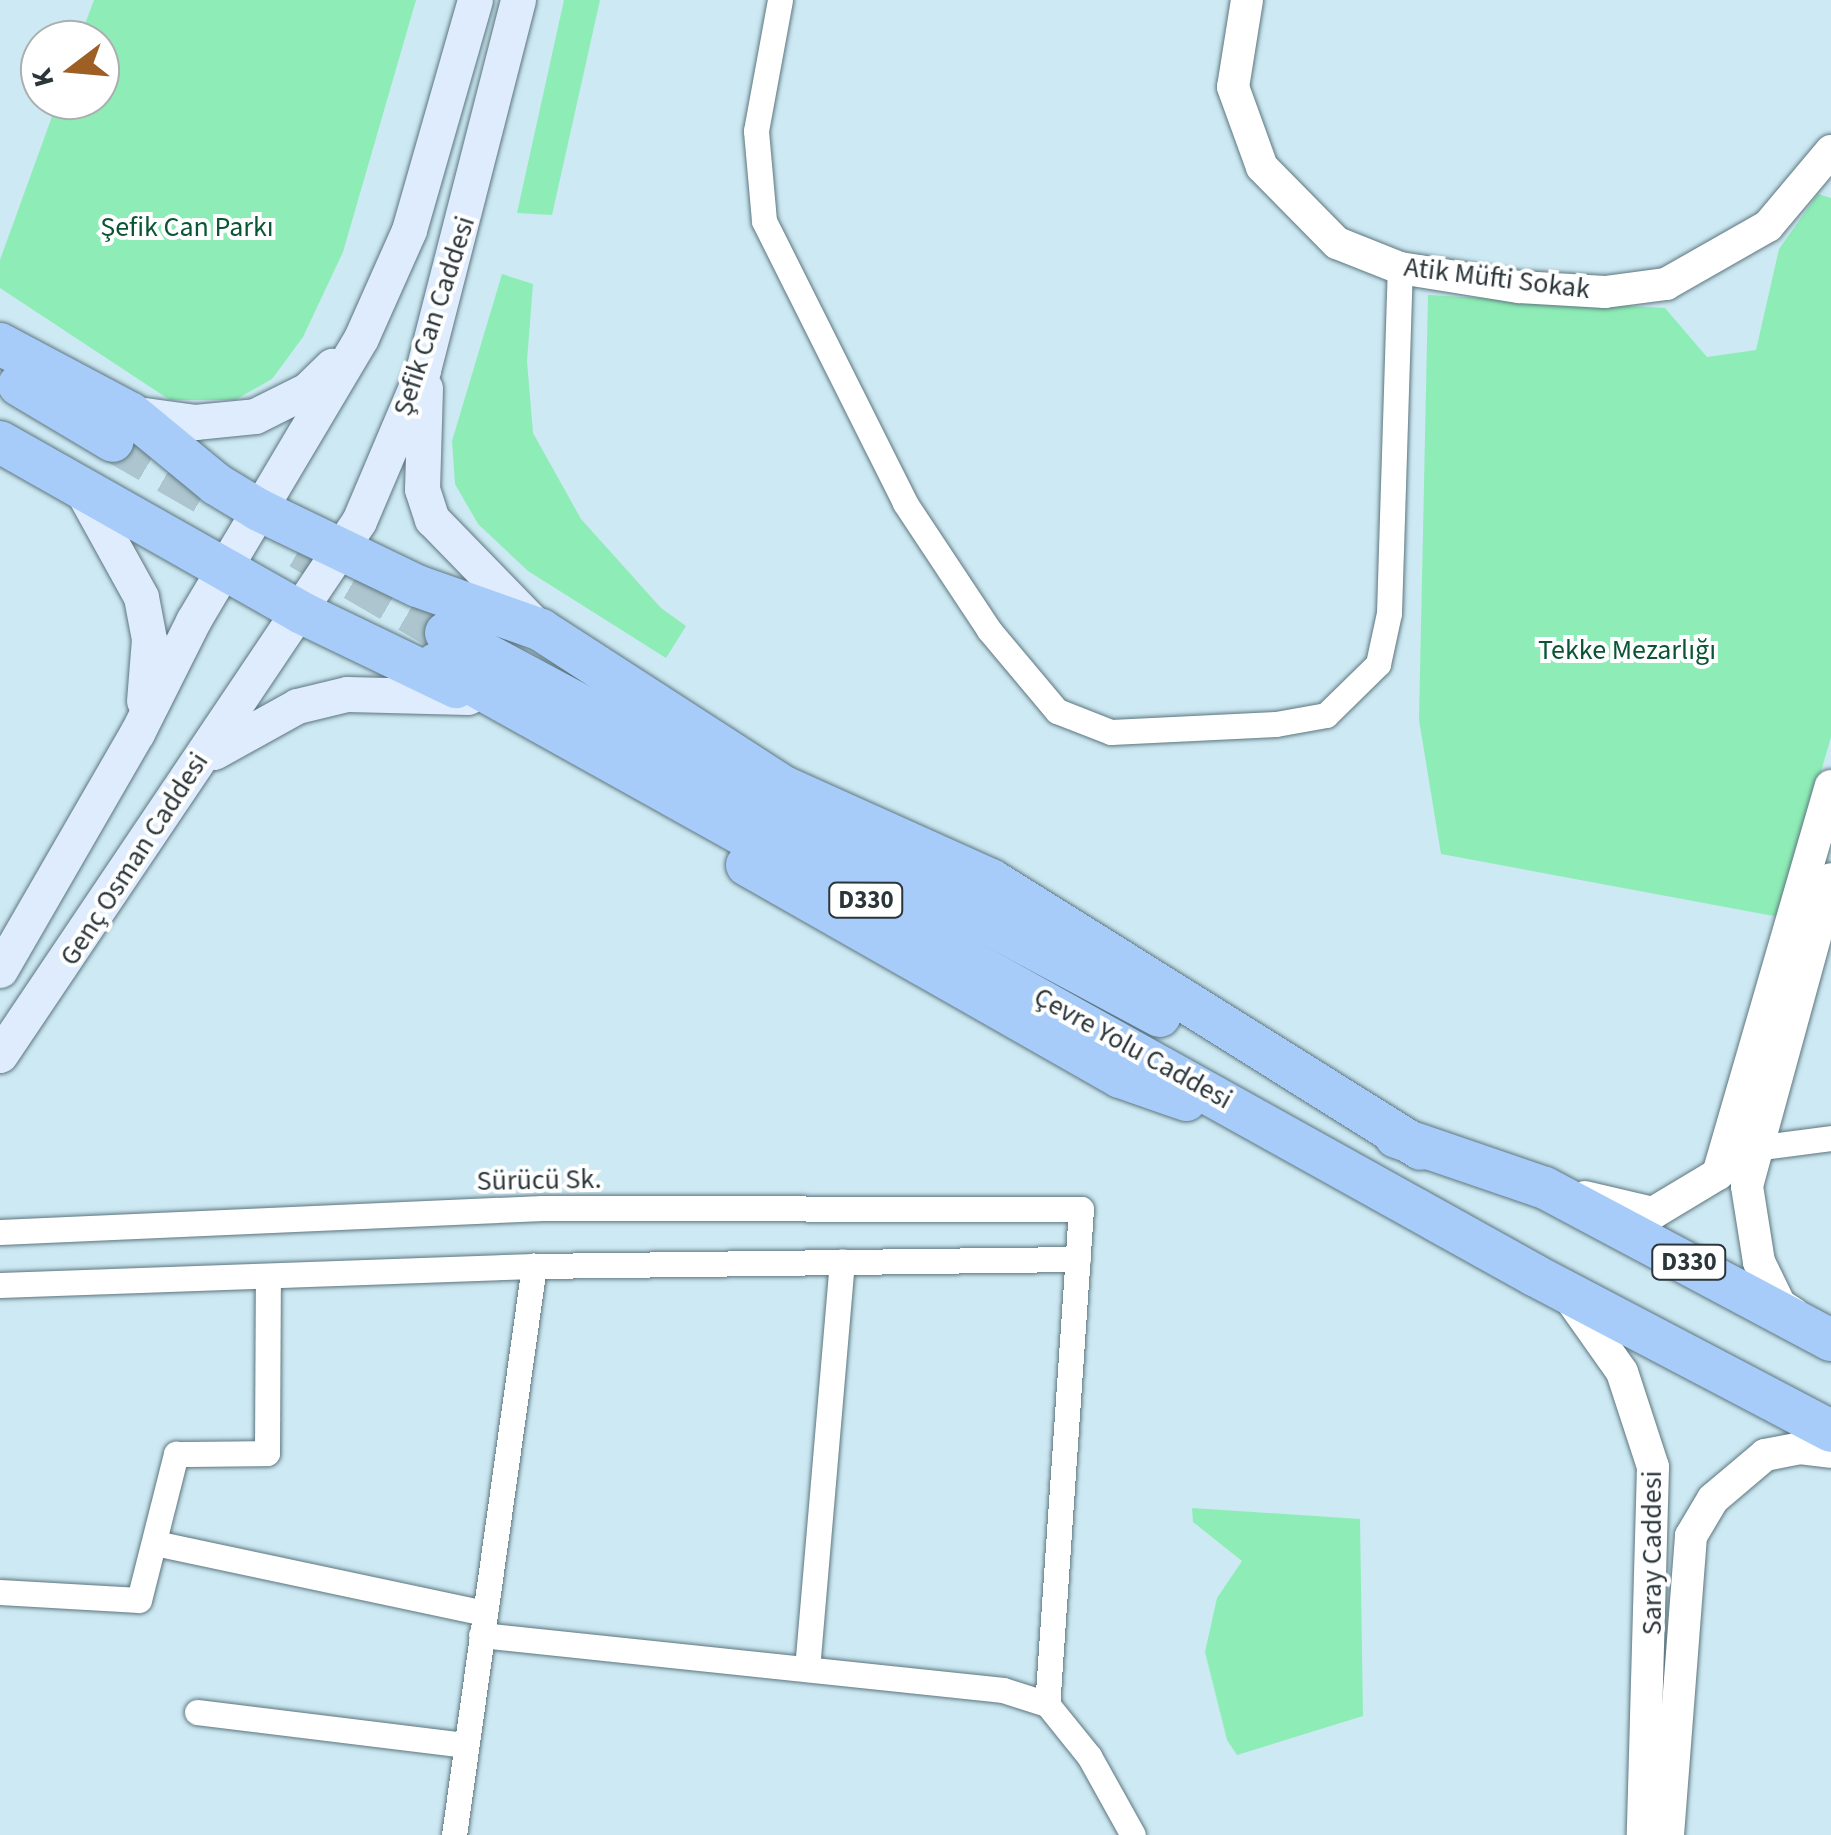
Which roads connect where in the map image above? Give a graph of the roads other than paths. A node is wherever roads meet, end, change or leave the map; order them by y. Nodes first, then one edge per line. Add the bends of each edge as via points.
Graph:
1 (475, 0) edge
2 (518, 0) edge
3 (780, 0) edge
4 (1247, 0) edge
5 (1831, 151) edge
6 (1400, 268) junction
7 (362, 338) junction
8 (0, 344) edge
9 (427, 356) junction
10 (0, 373) edge
11 (0, 428) edge
12 (0, 442) edge
13 (104, 454) junction
14 (259, 510) junction
15 (342, 552) junction
16 (223, 569) junction
17 (302, 613) junction
18 (193, 621) joint
19 (541, 630) junction
20 (269, 663) joint
21 (479, 698) junction
22 (137, 733) junction
23 (193, 767) junction
24 (1831, 786) edge
25 (1831, 878) edge
26 (7, 949) edge
27 (0, 1055) edge
28 (1295, 1138) junction
29 (1831, 1138) edge
30 (1755, 1148) junction
31 (1421, 1149) junction
32 (1545, 1188) junction
33 (0, 1232) edge
34 (1078, 1259) junction
35 (842, 1262) junction
36 (534, 1266) junction
37 (268, 1280) junction
38 (0, 1285) edge
39 (1568, 1294) junction
40 (1831, 1340) edge
41 (1831, 1431) edge
42 (1831, 1452) edge
43 (154, 1543) junction
44 (0, 1592) edge
45 (483, 1624) junction
46 (807, 1669) junction
47 (1046, 1704) junction
48 (198, 1712) dead end
49 (466, 1745) junction
50 (454, 1835) edge
51 (1132, 1835) edge
52 (1643, 1835) edge
53 (1668, 1835) edge

1 - 7 main road, Şefik Can Caddesi via 409,230
2 - 9 main road, Şefik Can Caddesi
3 - 6 street via 756,130 764,220 905,503 989,630 1057,711 1110,732 1276,724 1326,715 1378,664 1390,613
4 - 6 street, Atik Müfti Sokak via 1234,87 1262,167 1337,243
5 - 6 street, Atik Müfti Sokak via 1768,226 1666,284 1605,292 1519,287
7 - 13 main road via 307,390 256,416 195,422
7 - 14 main road, Şefik Can Caddesi
8 - 13 highway
9 - 15 main road, Şefik Can Caddesi
9 - 19 main road via 422,488 432,519
10 - 13 highway
11 - 13 highway
12 - 13 highway
13 - 14 highway via 216,484
13 - 16 highway
13 - 22 main road via 126,560 141,597 149,676
14 - 15 highway
14 - 16 main road, Şefik Can Caddesi
15 - 17 main road, Şefik Can Caddesi
15 - 19 highway
16 - 17 highway
16 - 18 main road, Şefik Can Caddesi
17 - 20 main road, Şefik Can Caddesi
17 - 21 highway
18 - 22 main road, Genç Osman Caddesi
19 - 31 highway via 784,787 991,880
20 - 23 main road, Genç Osman Caddesi
21 - 23 main road via 347,694 250,728
21 - 28 highway via 870,940 1103,1068
22 - 26 main road, Genç Osman Caddesi
23 - 27 main road, Genç Osman Caddesi
24 - 32 street via 1718,1174 1653,1212
25 - 30 street
28 - 31 highway, Çevre Yolu Caddesi / D330 via 441,648
28 - 39 highway, Çevre Yolu Caddesi / D330
29 - 30 street
30 - 40 street via 1747,1186 1759,1262 1780,1305
31 - 32 highway, Çevre Yolu Caddesi / D330
32 - 40 highway, Çevre Yolu Caddesi / D330
33 - 34 street, Sürücü Sk. via 542,1208 1081,1209
34 - 35 street
34 - 47 street
35 - 36 street
35 - 46 street
36 - 37 street
36 - 45 street
37 - 38 street
37 - 43 street via 267,1453 176,1454
39 - 41 highway, Çevre Yolu Caddesi / D330
39 - 52 street, Saray Caddesi via 1622,1372 1653,1467
42 - 53 street, Saray Caddesi via 1800,1448 1765,1455 1713,1499 1691,1536
43 - 44 street via 139,1600
43 - 45 street
45 - 46 street
45 - 49 street
46 - 47 street via 1003,1690
47 - 51 street via 1089,1756
48 - 49 street
49 - 50 street

